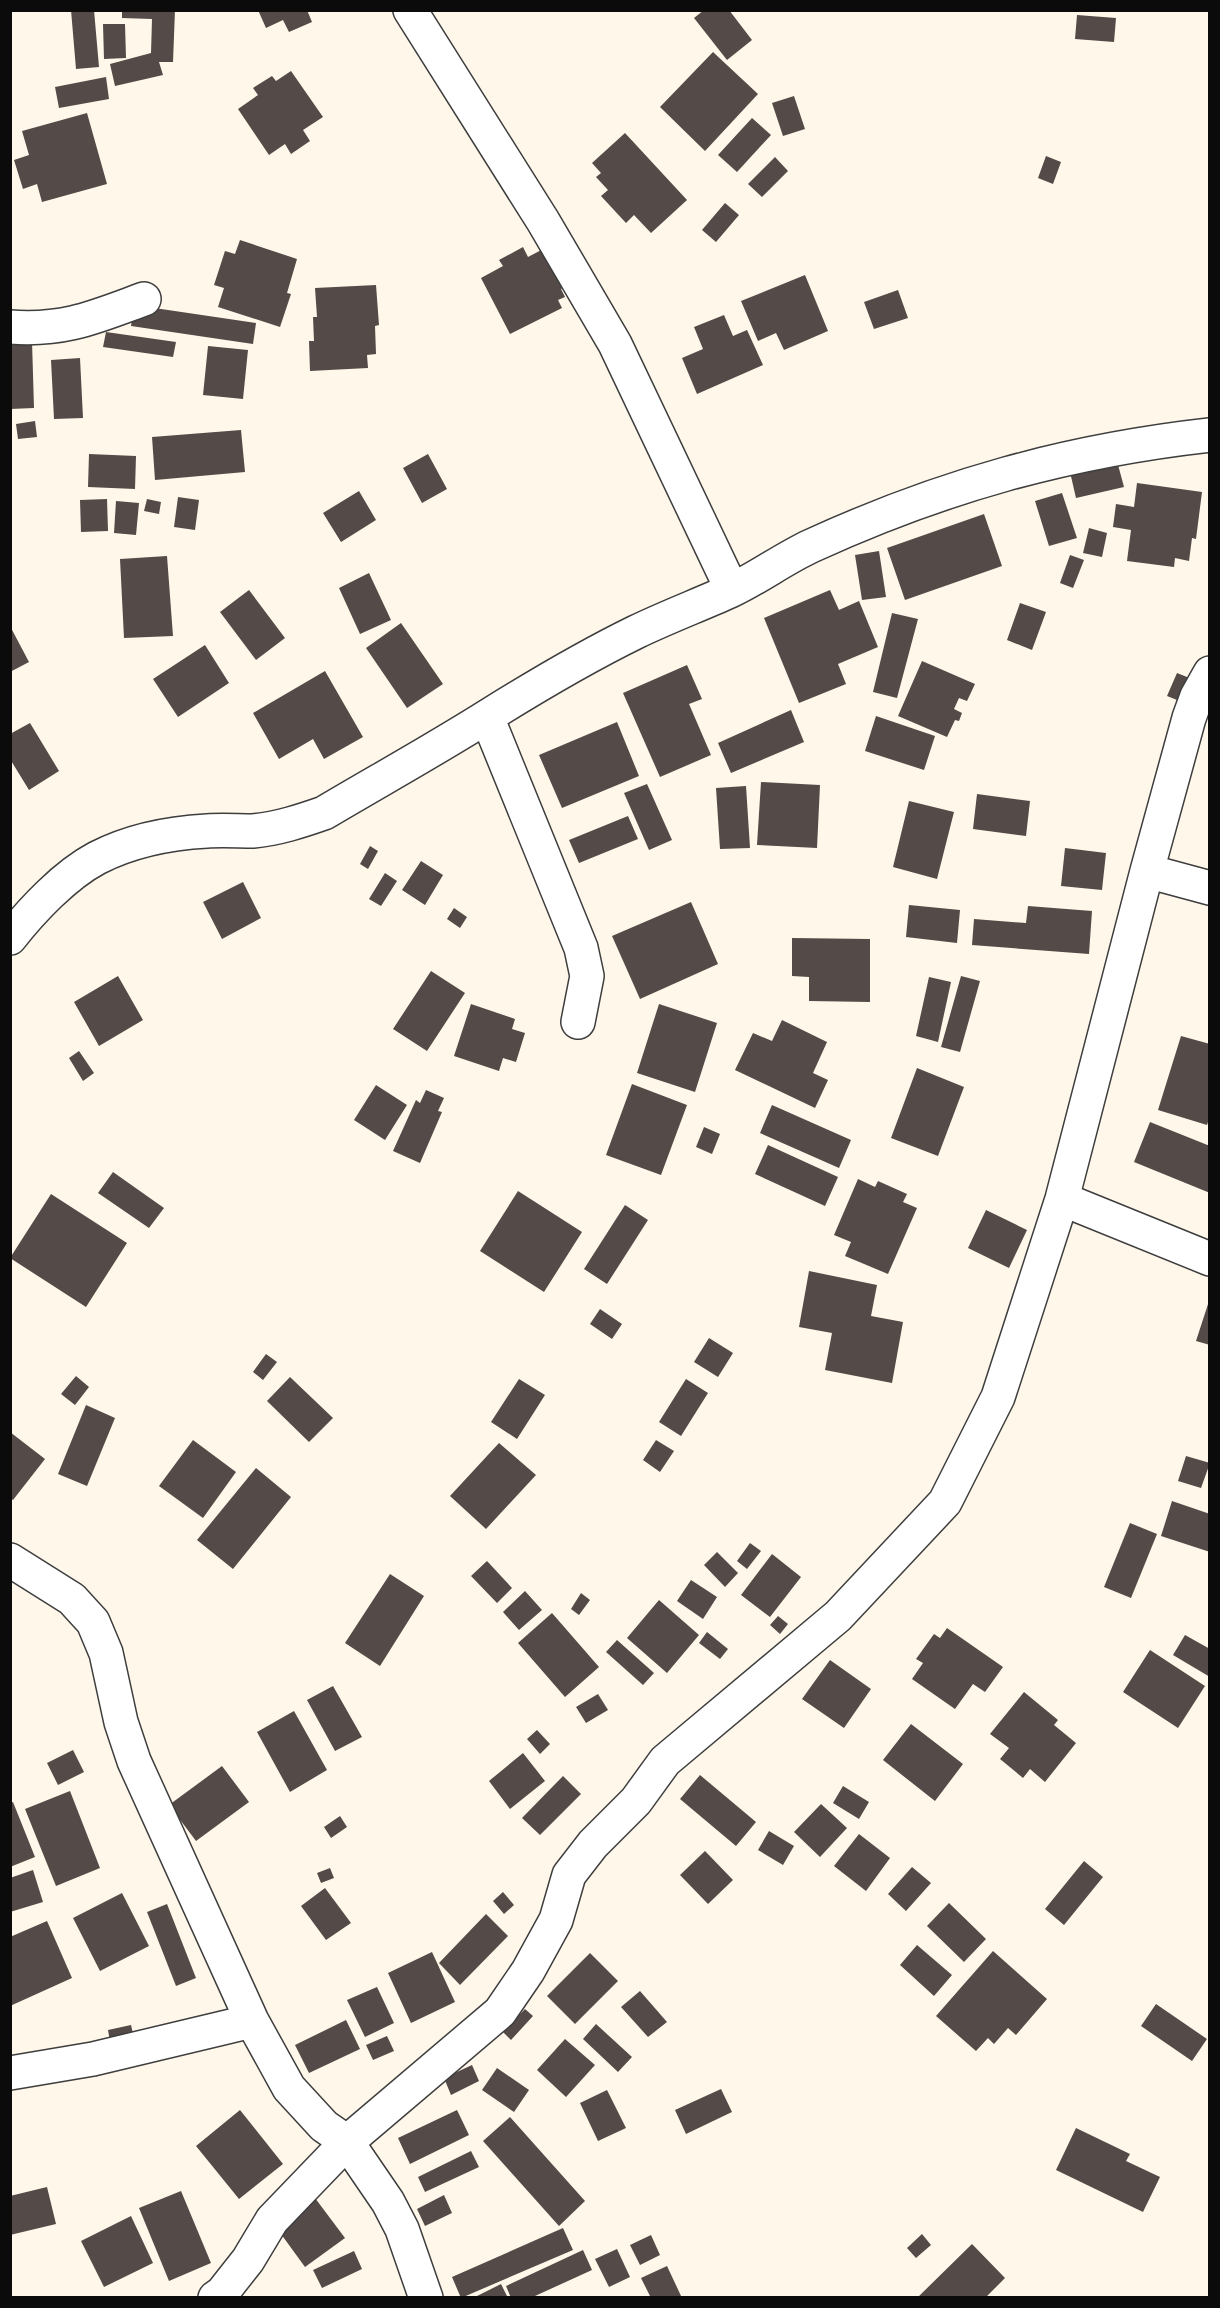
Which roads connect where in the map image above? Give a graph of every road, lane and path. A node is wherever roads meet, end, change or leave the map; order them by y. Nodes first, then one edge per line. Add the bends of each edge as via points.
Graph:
1 (410, 10) edge
2 (144, 299) dead end
3 (10, 327) edge
4 (1209, 435) edge
5 (732, 590) junction
6 (1209, 674) edge
7 (487, 717) junction
8 (1147, 871) junction
9 (1209, 888) edge
10 (10, 938) edge
11 (578, 1022) dead end
12 (1062, 1199) junction
13 (1209, 1259) edge
14 (10, 1560) edge
15 (252, 2020) junction
16 (10, 2073) edge
17 (346, 2142) junction
18 (215, 2298) edge
19 (426, 2298) edge

1 - 5 street via 615,344
2 - 3 street via 63,326
4 - 5 street via 1115,447 1054,460 930,496 809,547
5 - 7 street via 636,632 526,691
6 - 8 street via 1189,718
7 - 10 street via 324,813 254,831 171,835 96,858 27,916
7 - 11 street via 581,948 587,976
8 - 9 street
8 - 12 street
12 - 13 street
12 - 17 street via 998,1397 945,1502 838,1616 665,1761 636,1801 593,1844 570,1875 556,1920 500,2012
14 - 15 street via 72,1599 100,1636 134,1761
15 - 16 street via 93,2059
15 - 17 street via 289,2088 324,2126
17 - 18 street via 272,2220 248,2260
17 - 19 street via 402,2229

